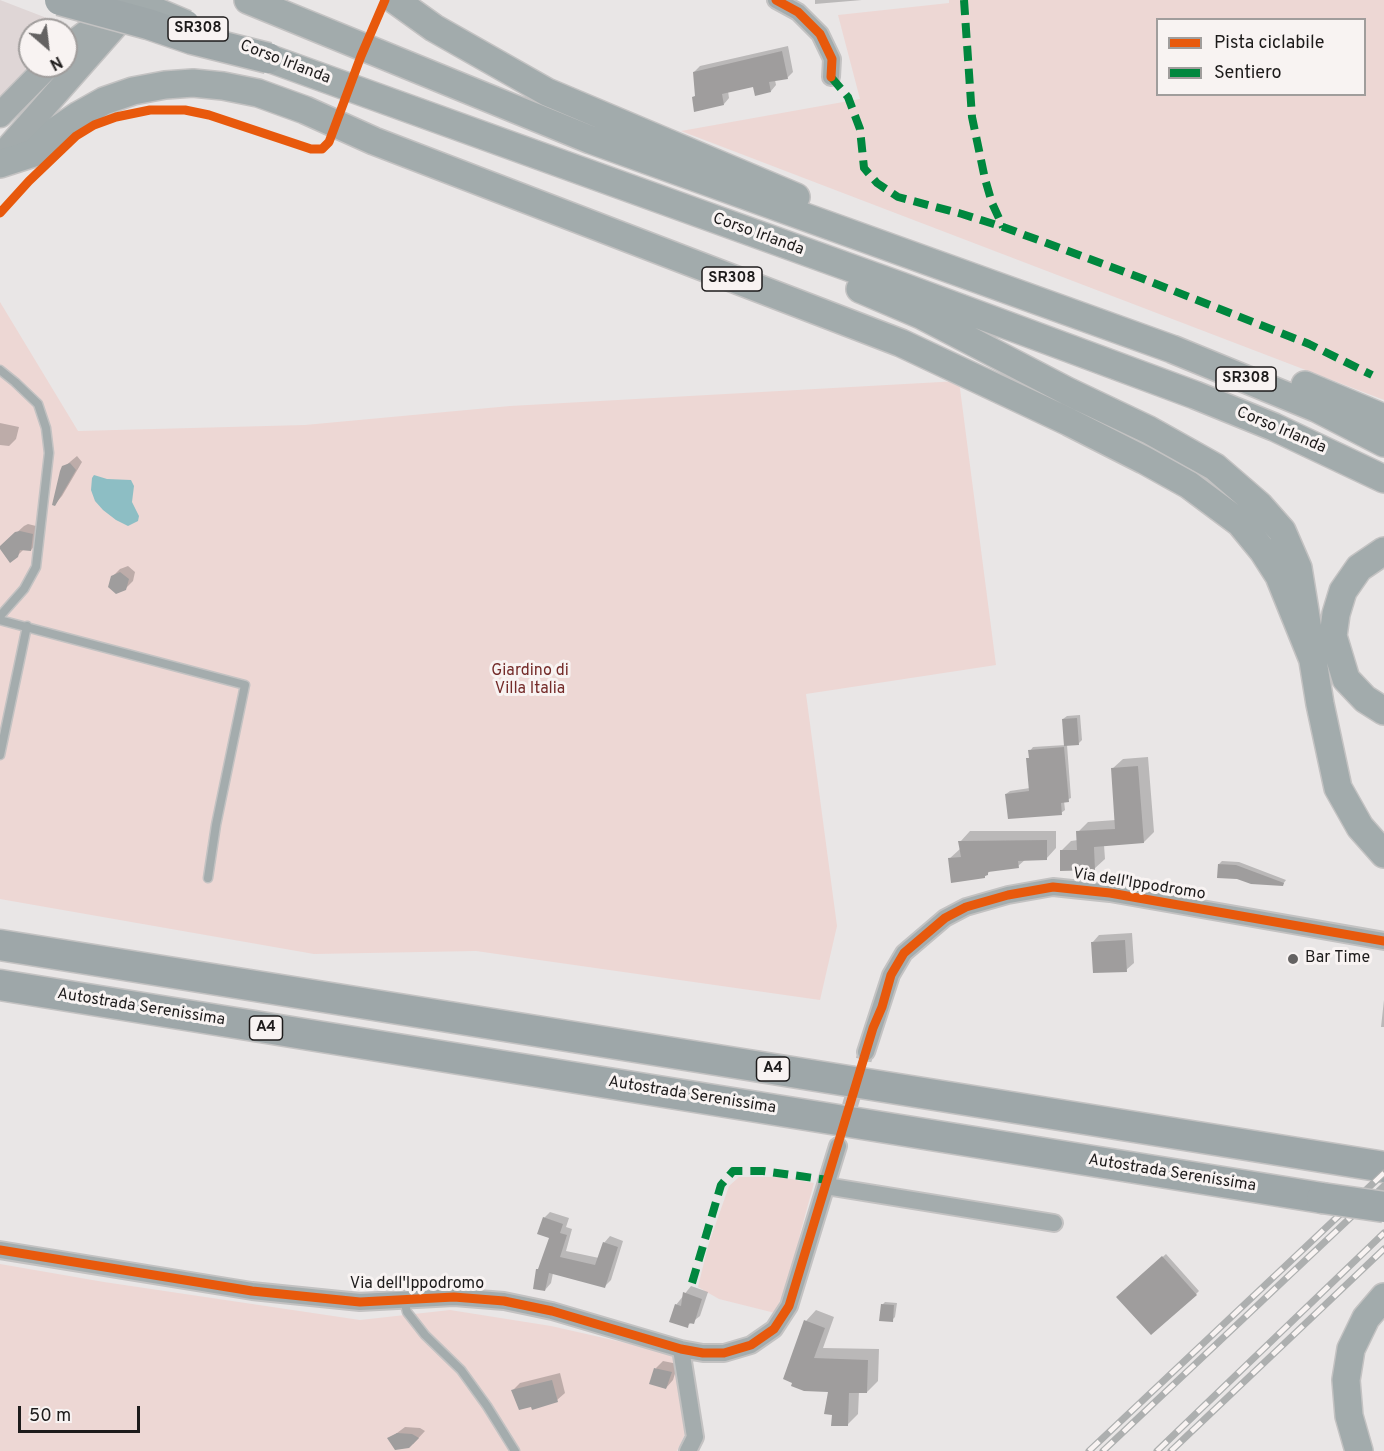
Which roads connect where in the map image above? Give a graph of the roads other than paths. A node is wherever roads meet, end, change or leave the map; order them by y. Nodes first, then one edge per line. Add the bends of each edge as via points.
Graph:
1 (60, 0) edge
2 (130, 0) edge
3 (139, 0) edge
4 (248, 0) edge
5 (395, 0) edge
6 (776, 0) edge
7 (78, 39) edge
8 (268, 58) junction
9 (831, 77) dead end
10 (36, 78) edge
11 (0, 115) edge
12 (0, 157) edge
13 (0, 164) edge
14 (747, 231) junction
15 (895, 249) junction
16 (1172, 349) junction
17 (0, 370) edge
18 (1384, 418) edge
19 (1384, 443) edge
20 (1384, 479) edge
21 (1382, 552) edge
22 (0, 618) edge
23 (27, 626) junction
24 (1313, 660) junction
25 (1384, 711) edge
26 (0, 755) edge
27 (1384, 854) edge
28 (208, 878) dead end
29 (0, 929) edge
30 (1384, 941) edge
31 (0, 945) edge
32 (173, 973) junction
33 (0, 985) edge
34 (866, 1052) tunnel mouth
35 (838, 1146) tunnel mouth
36 (1378, 1166) edge
37 (826, 1186) junction
38 (1384, 1207) edge
39 (1054, 1223) dead end
40 (0, 1250) edge
41 (1384, 1297) edge
42 (404, 1299) junction
43 (1384, 1324) edge
44 (681, 1349) junction
45 (515, 1451) edge
46 (688, 1451) edge
47 (1359, 1451) edge
48 (1374, 1451) edge

1 - 8 highway, bridge
2 - 7 main road
2 - 8 highway, Corso Irlanda / SR308, bridge
3 - 12 main road
4 - 15 highway, Corso Irlanda / SR308 via 591,140
5 - 15 highway, SR308 via 434,28 547,92 784,190
6 - 9 street via 798,12 820,34 831,59
8 - 14 highway, Corso Irlanda / SR308
10 - 11 main road
13 - 24 highway, SR308 via 34,153 57,130 104,101 165,85 223,86 258,93 305,110 374,141 901,343 1144,460 1189,485 1240,523 1279,576
14 - 20 highway, Corso Irlanda / SR308 via 1195,395
14 - 24 highway via 792,259 921,315 1215,467 1259,505 1281,531 1298,568
15 - 16 highway, Corso Irlanda / SR308
16 - 18 highway via 1275,373
16 - 19 highway, Corso Irlanda / SR308 via 1316,408
17 - 22 lane via 38,405 49,453 36,567 24,590
21 - 25 highway via 1359,568 1343,591 1333,636 1346,679 1365,699
22 - 23 lane
23 - 26 lane
23 - 28 lane via 245,685
24 - 27 highway via 1338,788 1360,827
29 - 32 highway
30 - 34 street, Via dell'Ippodromo via 1110,893 1053,887 1008,895 966,907 945,918 916,942 892,995 882,1007
31 - 32 highway, A4
32 - 36 highway, A4
33 - 38 highway, Autostrada Serenissima / A4, bridge
35 - 37 street, Via dell'Ippodromo
37 - 39 street
37 - 44 street, Via dell'Ippodromo via 789,1306 774,1329 751,1345 724,1353
40 - 42 street, Via dell'Ippodromo via 252,1291 360,1302
41 - 47 highway via 1366,1318 1351,1349 1347,1380 1349,1416
42 - 44 street, Via dell'Ippodromo via 504,1301
42 - 45 lane via 407,1312 461,1370
43 - 48 highway via 1368,1352 1360,1381 1364,1418
44 - 46 street via 695,1437

